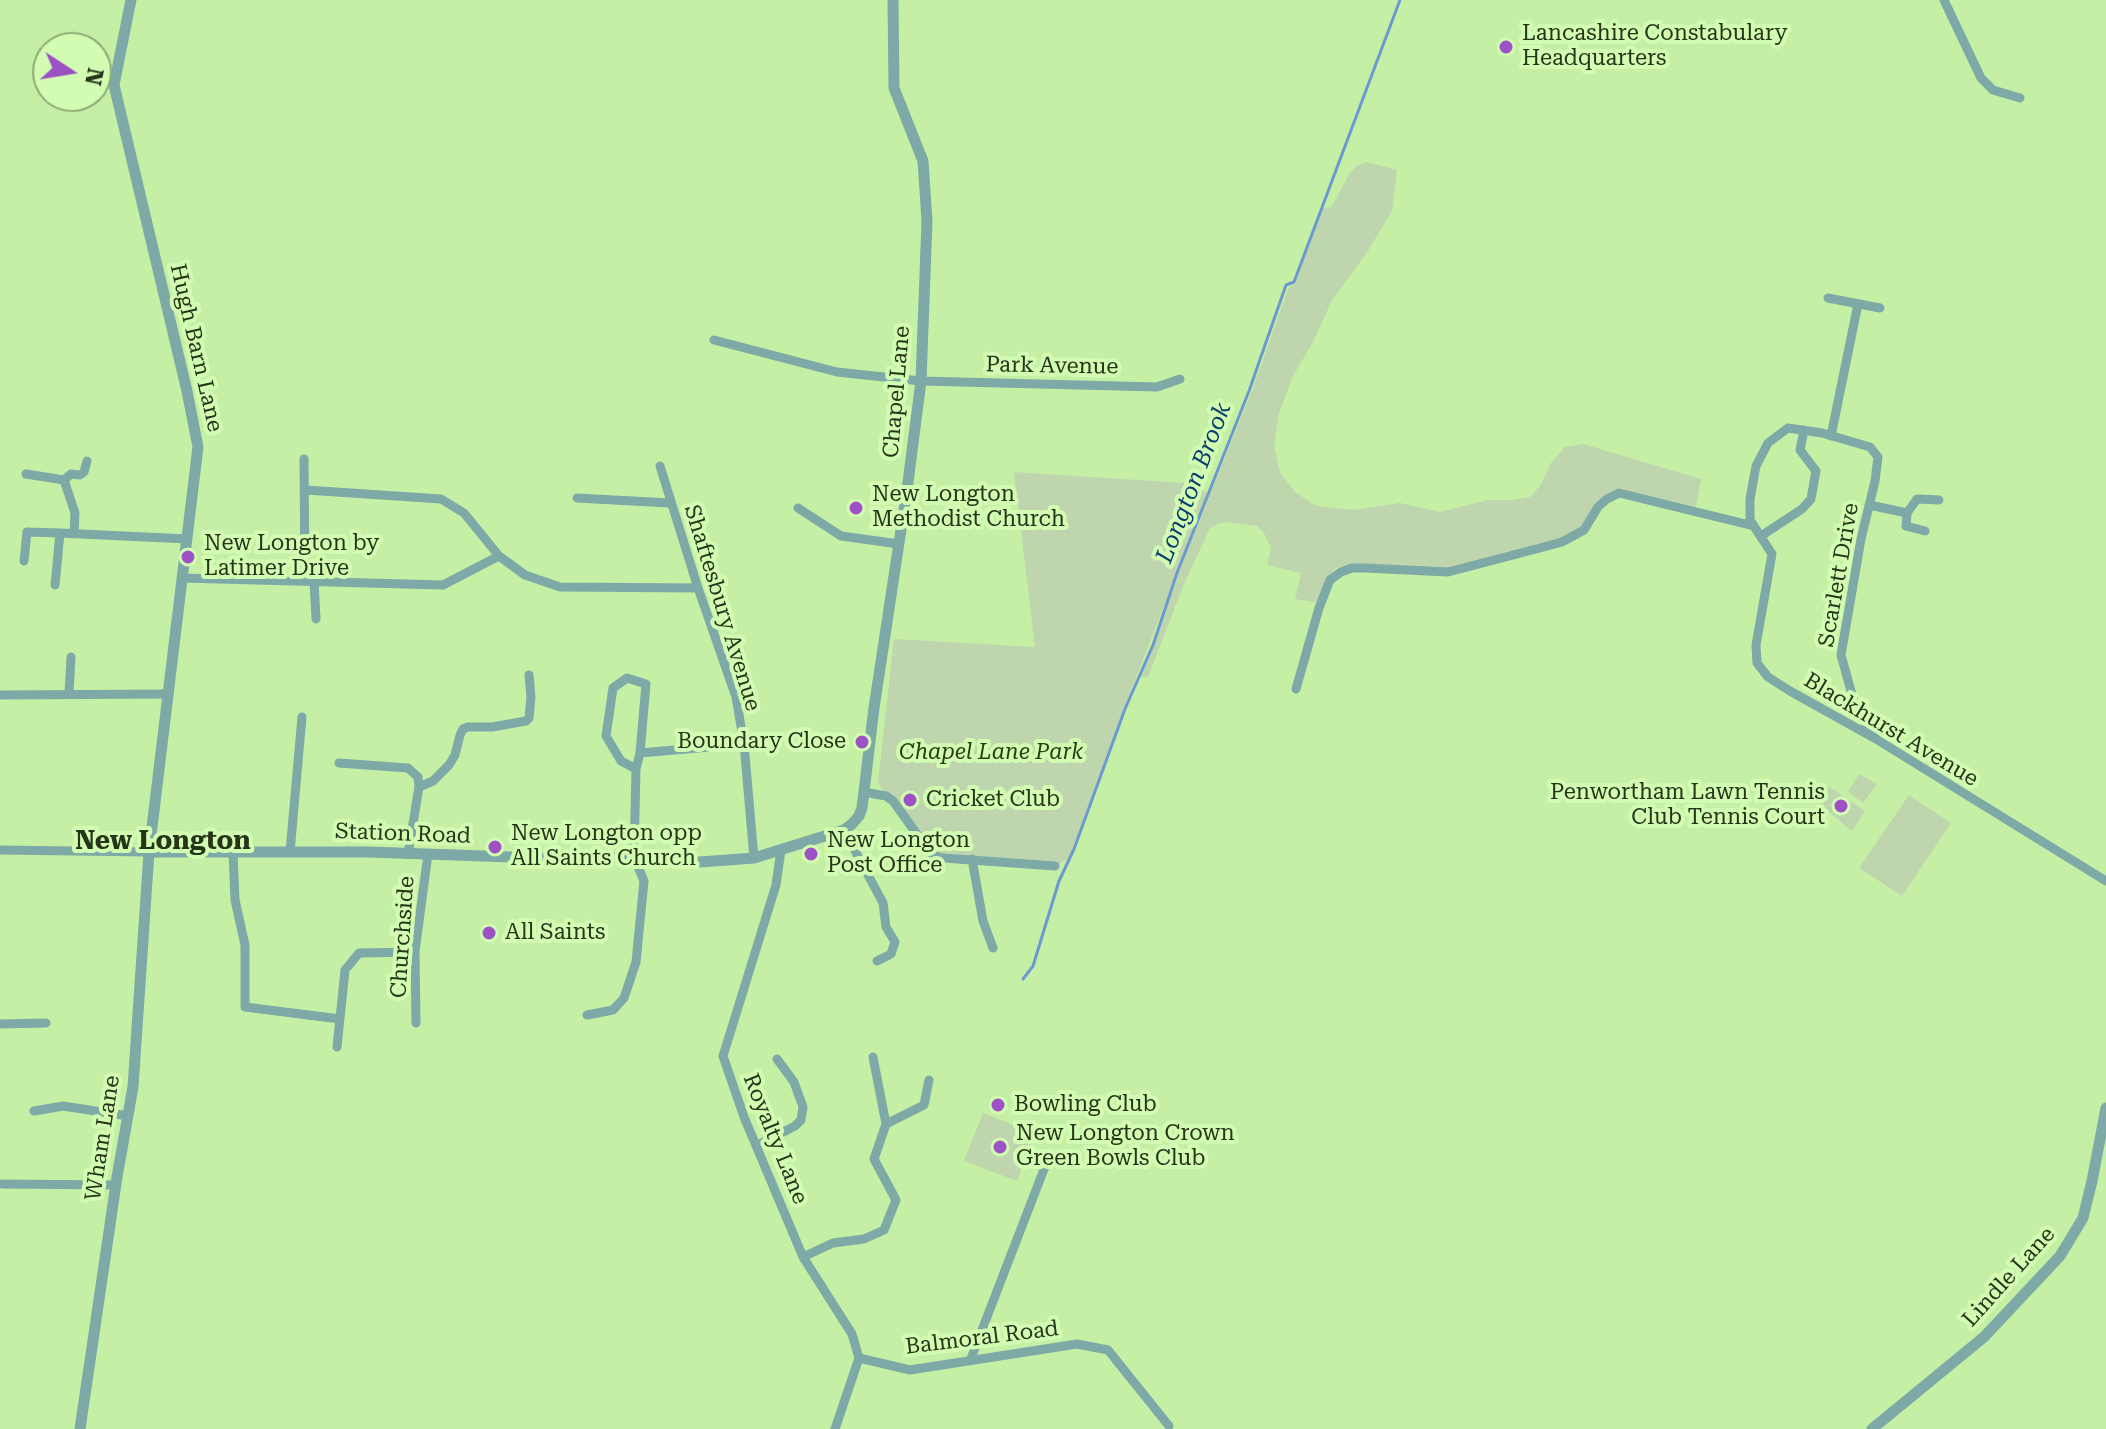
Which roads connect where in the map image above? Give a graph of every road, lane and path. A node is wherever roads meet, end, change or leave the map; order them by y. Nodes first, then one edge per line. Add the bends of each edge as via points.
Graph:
1 (131, 0) edge
2 (893, 0) edge
3 (1944, 0) edge
4 (2020, 98) dead end
5 (1828, 298) dead end
6 (1858, 304) junction
7 (1880, 308) dead end
8 (714, 340) dead end
9 (1180, 379) dead end
10 (921, 381) junction
11 (1804, 430) junction
12 (1831, 436) junction
13 (304, 459) dead end
14 (87, 461) dead end
15 (660, 466) dead end
16 (26, 474) dead end
17 (65, 475) junction
18 (306, 490) junction
19 (577, 498) dead end
20 (1939, 500) dead end
21 (670, 503) junction
22 (1869, 505) junction
23 (798, 508) dead end
24 (1907, 513) junction
25 (1754, 526) junction
26 (1925, 531) dead end
27 (55, 533) junction
28 (74, 534) junction
29 (1761, 536) junction
30 (187, 539) junction
31 (899, 544) junction
32 (499, 556) junction
33 (24, 561) dead end
34 (182, 578) junction
35 (309, 580) junction
36 (55, 585) dead end
37 (698, 588) junction
38 (316, 619) dead end
39 (71, 657) dead end
40 (529, 675) dead end
41 (1296, 689) dead end
42 (69, 694) junction
43 (168, 694) junction
44 (0, 695) edge
45 (302, 717) dead end
46 (1876, 739) junction
47 (744, 744) junction
48 (640, 753) junction
49 (339, 763) dead end
50 (636, 769) junction
51 (419, 787) junction
52 (864, 792) junction
53 (844, 830) junction
54 (0, 850) edge
55 (781, 850) junction
56 (149, 852) junction
57 (290, 852) junction
58 (233, 853) junction
59 (408, 854) junction
60 (428, 854) junction
61 (634, 857) junction
62 (754, 858) junction
63 (972, 859) junction
64 (1055, 866) dead end
65 (2106, 881) edge
66 (993, 948) dead end
67 (415, 952) junction
68 (877, 961) dead end
69 (587, 1015) dead end
70 (340, 1019) junction
71 (46, 1023) dead end
72 (416, 1023) dead end
73 (0, 1024) edge
74 (337, 1047) dead end
75 (873, 1057) dead end
76 (777, 1059) dead end
77 (929, 1080) dead end
78 (2106, 1108) edge
79 (34, 1111) dead end
80 (128, 1116) junction
81 (886, 1124) junction
82 (756, 1146) junction
83 (1046, 1164) dead end
84 (2, 1184) edge
85 (116, 1185) junction
86 (803, 1257) junction
87 (859, 1358) junction
88 (970, 1361) junction
89 (1169, 1426) dead end
90 (80, 1429) edge
91 (835, 1429) edge
92 (1872, 1429) edge

1 - 30 street, Hugh Barn Lane via 114,85 198,447
2 - 10 street, Chapel Lane via 894,88 923,161 927,221
3 - 4 street via 1981,78 1993,90
5 - 6 street
6 - 7 street
6 - 12 street
8 - 10 street, Park Avenue via 837,372
9 - 10 street, Park Avenue via 1157,387
10 - 31 street, Chapel Lane
11 - 12 street
11 - 25 street via 1788,428 1762,454 1750,499
11 - 29 street via 1800,450 1816,471 1811,499
12 - 22 street, Scarlett Drive via 1870,447 1878,457
13 - 18 street
14 - 17 street via 80,475
15 - 21 street, Shaftesbury Avenue
16 - 17 street
17 - 28 street via 75,513
18 - 32 street via 441,499 464,513
18 - 35 street
19 - 21 street
20 - 24 street via 1917,499
21 - 37 street, Shaftesbury Avenue
22 - 24 street
22 - 46 street, Scarlett Drive via 1841,655 1856,709
23 - 31 street via 841,536
24 - 26 street via 1906,526
25 - 29 street
25 - 41 street via 1619,493 1598,507 1584,530 1562,542 1448,572 1352,568 1330,580
27 - 28 street
27 - 33 street via 27,532
27 - 36 street
28 - 30 street
29 - 46 street, Blackhurst Avenue via 1772,554 1757,663 1768,677
30 - 34 street, Hugh Barn Lane
31 - 52 street, Chapel Lane
32 - 35 street via 443,585
32 - 37 street via 525,575 560,587
34 - 35 street
34 - 43 street, Hugh Barn Lane
35 - 38 street
37 - 47 street, Shaftesbury Avenue via 736,697
39 - 42 street
40 - 51 street via 529,718 463,729 449,765
42 - 43 street
42 - 44 street
43 - 56 street, Hugh Barn Lane
45 - 57 street
46 - 65 street, Blackhurst Avenue
47 - 48 street
47 - 62 street, Shaftesbury Avenue
48 - 50 street
48 - 50 street via 646,684 627,678 613,688 606,736 621,761
49 - 51 street via 408,768 418,777
50 - 61 street
51 - 59 street
52 - 53 street, Chapel Lane via 859,816
52 - 63 street via 893,801 932,855
53 - 55 street, Station Road
53 - 68 street via 883,903 886,927 895,942 891,954
54 - 56 street
55 - 62 street, Station Road
55 - 82 street, Royalty Lane via 776,885 723,1056
56 - 58 street, Station Road
56 - 80 street, Wham Lane
57 - 58 street, Station Road
57 - 59 street, Station Road
58 - 70 street via 235,900 245,945 245,1007
59 - 60 street, Station Road
60 - 61 street, Station Road
60 - 67 street, Churchside
61 - 62 street, Station Road via 700,862
61 - 69 street via 644,881 636,962 624,998 613,1010
63 - 64 street
63 - 66 street
67 - 70 street via 359,953 345,970
67 - 72 street, Churchside
70 - 74 street
71 - 73 street
75 - 81 street
76 - 82 street via 794,1082 803,1107 801,1120
77 - 81 street via 924,1105
78 - 92 street, Lindle Lane via 2083,1218 2060,1256 1984,1337
79 - 80 street via 63,1106
80 - 85 street, Wham Lane
81 - 86 street via 874,1159 896,1200 884,1230
82 - 86 street, Royalty Lane
83 - 88 street
84 - 85 street
85 - 90 street, Wham Lane
86 - 87 street, Royalty Lane via 852,1334
87 - 88 street, Balmoral Road via 910,1370
87 - 91 street
88 - 89 street, Balmoral Road via 1077,1344 1108,1350

